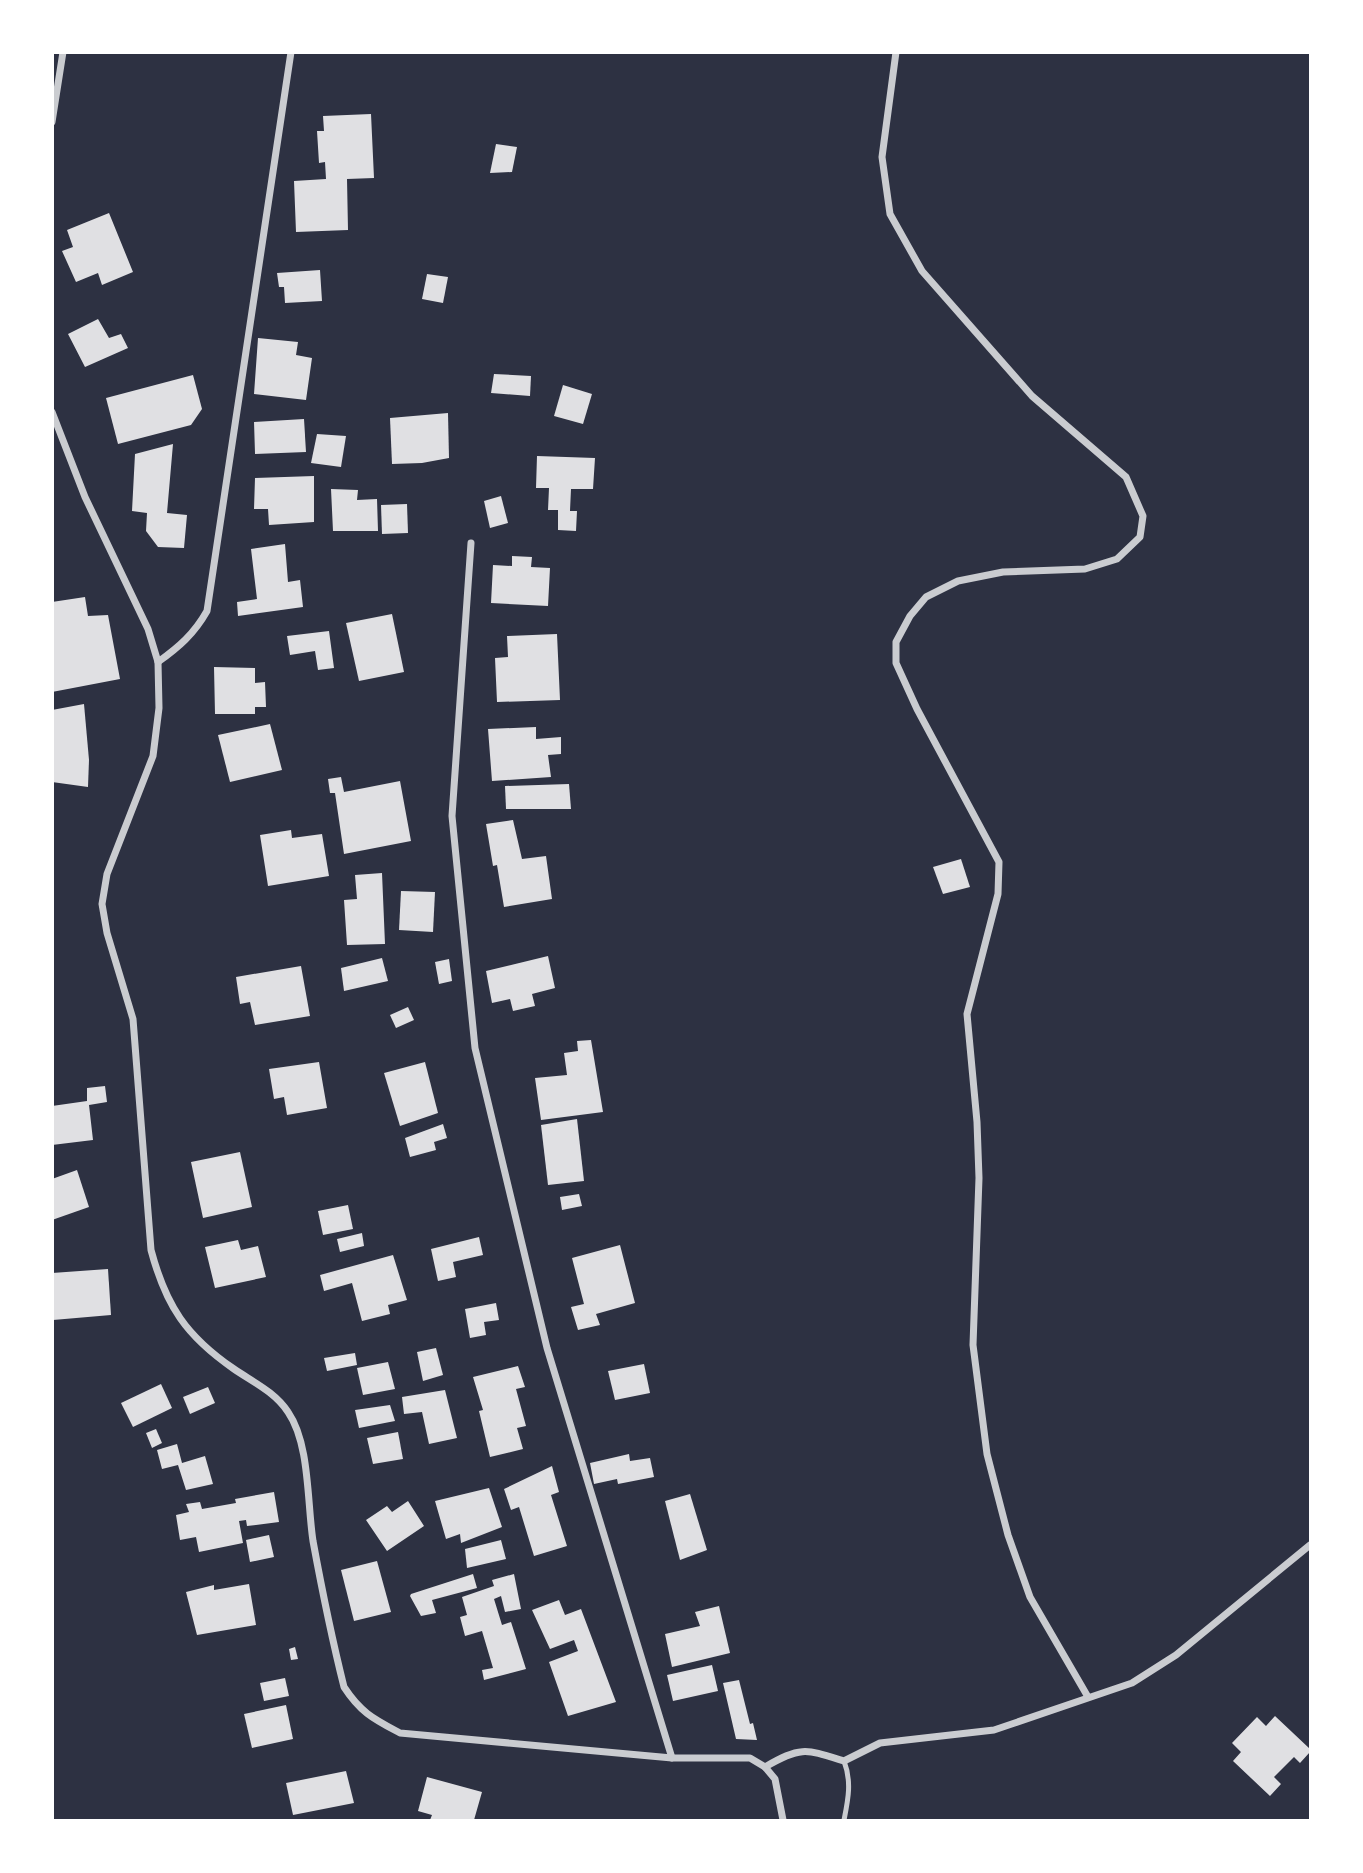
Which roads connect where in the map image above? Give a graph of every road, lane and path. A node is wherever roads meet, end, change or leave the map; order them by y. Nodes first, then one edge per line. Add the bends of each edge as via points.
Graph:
1 (62, 52) edge
2 (291, 52) edge
3 (896, 52) edge
4 (52, 122) edge
5 (52, 412) edge
6 (471, 544) dead end
7 (158, 662) junction
8 (1311, 1545) edge
9 (1088, 1697) junction
10 (672, 1758) junction
11 (844, 1762) junction
12 (765, 1767) junction
13 (783, 1821) edge
14 (844, 1821) edge

1 - 4 street
2 - 7 street via 207,611 181,646
3 - 9 street via 882,157 890,214 922,271 1032,396 1126,477 1143,516 1140,537 1117,559 1086,569 1003,572 958,581 926,597 896,642 896,663 917,709 999,862 998,894 967,1014 978,1122 973,1345 987,1454 1008,1535 1030,1597
5 - 7 street via 85,497 148,629
6 - 10 street via 452,816 475,1048 547,1348
7 - 10 street via 153,756 107,874 102,904 133,1019 151,1250 160,1283 186,1328 202,1345 272,1394 288,1412 301,1440 313,1540 345,1687 370,1717 400,1733
8 - 9 street via 1176,1655 1132,1683
9 - 11 street via 994,1730 880,1742
10 - 12 street via 750,1758
11 - 12 street via 809,1750 783,1756
11 - 14 lane via 849,1774
12 - 13 street via 775,1779

